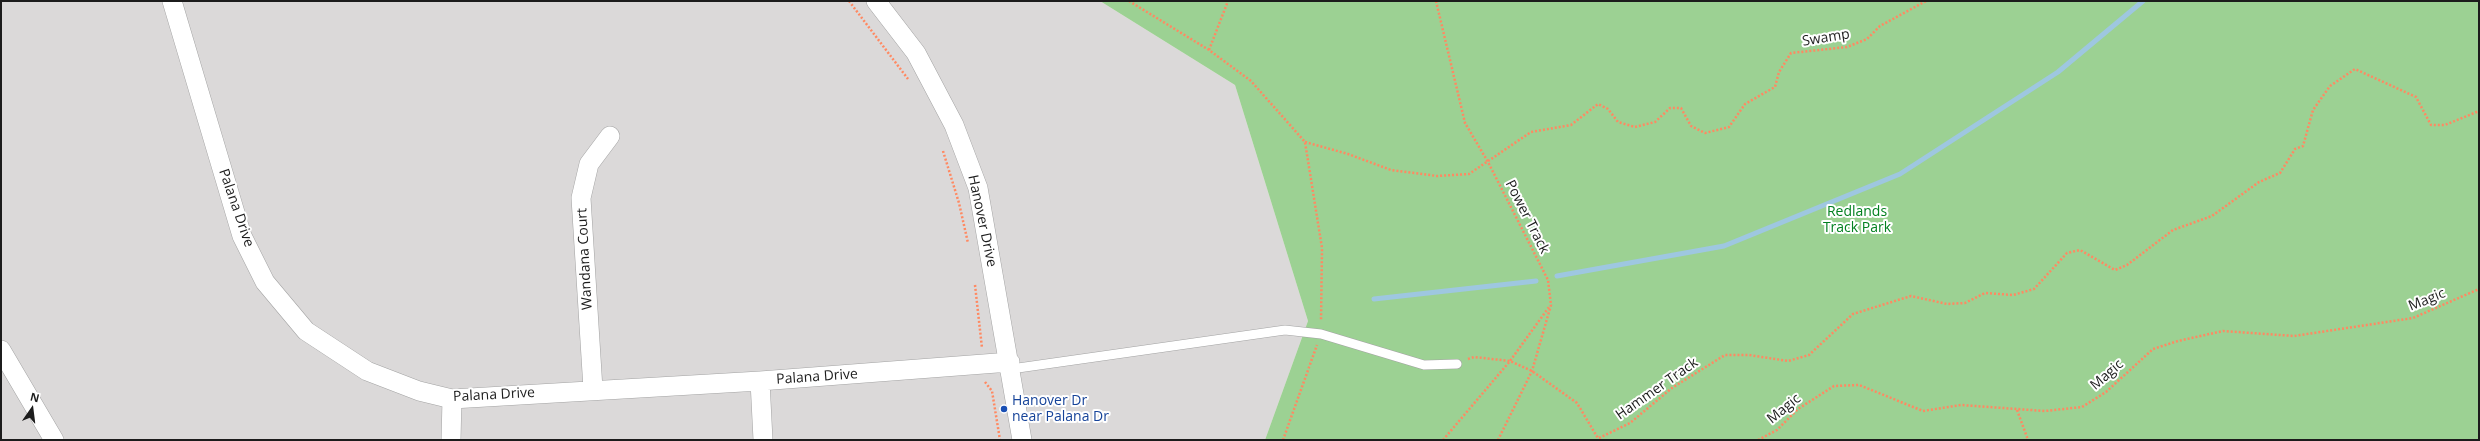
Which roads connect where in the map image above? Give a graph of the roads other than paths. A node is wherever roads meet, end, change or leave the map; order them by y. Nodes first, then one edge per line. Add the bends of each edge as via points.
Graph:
1 (172, 1) edge
2 (876, 1) edge
3 (610, 136) dead end
4 (1, 350) edge
5 (1457, 364) road end
6 (1010, 366) junction
7 (760, 381) junction
8 (593, 389) junction
9 (452, 399) junction
10 (54, 440) edge
11 (451, 440) edge
12 (763, 440) edge
13 (1022, 440) edge

1 - 9 street, Palana Drive via 242,236 265,282 306,331 367,371 418,390
2 - 6 street, Hanover Drive via 916,52 954,125 978,188
3 - 8 street, Wandana Court via 589,164 581,198
4 - 10 street
5 - 6 lane via 1424,365 1321,334 1285,330
6 - 7 street, Palana Drive
6 - 13 street, Hanover Drive
7 - 8 street, Palana Drive
7 - 12 street
8 - 9 street, Palana Drive
9 - 11 street

